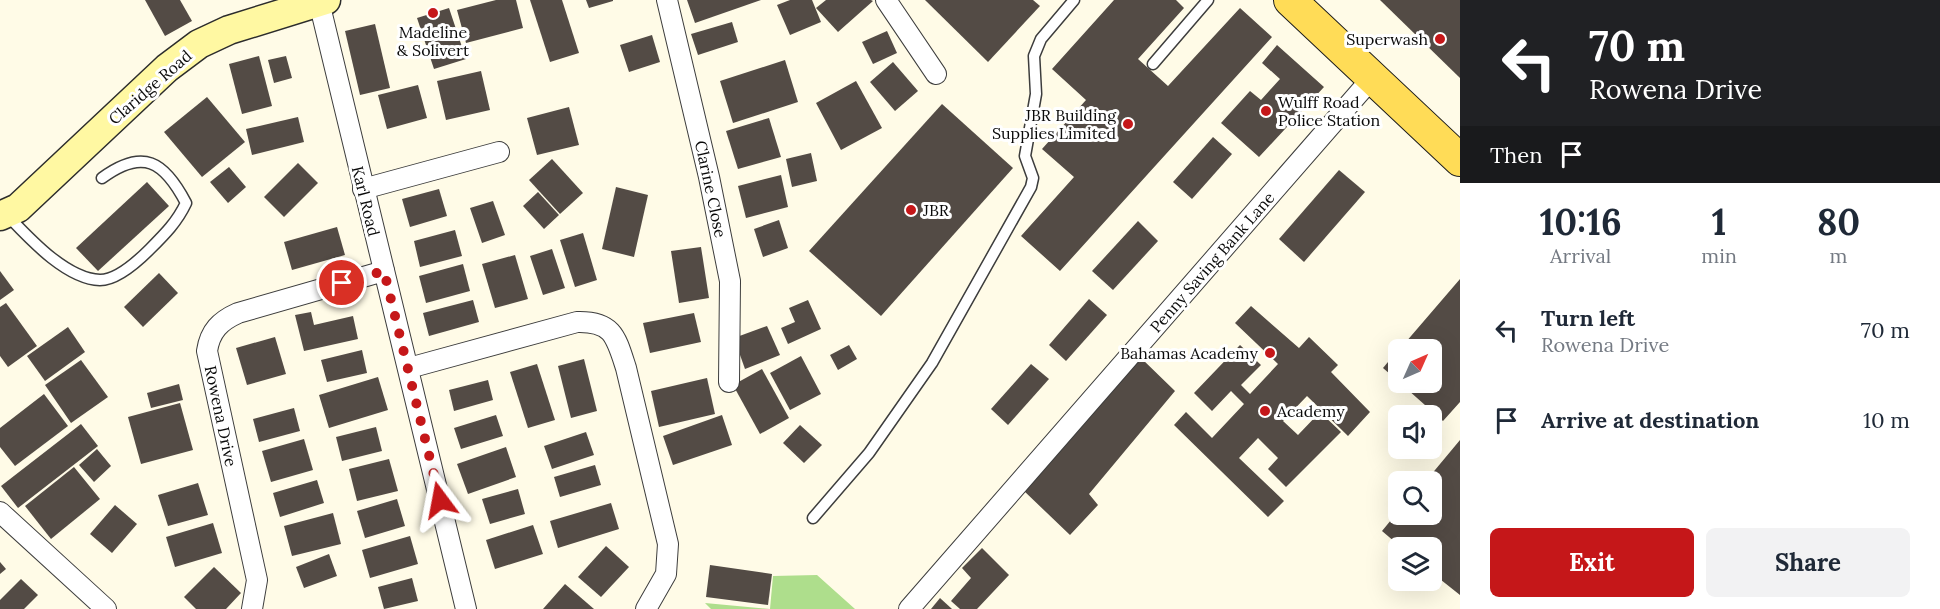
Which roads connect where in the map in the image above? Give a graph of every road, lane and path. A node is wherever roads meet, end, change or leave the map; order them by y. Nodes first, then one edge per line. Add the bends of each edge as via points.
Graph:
1 (667, 0) edge
2 (886, 0) edge
3 (1074, 0) edge
4 (1208, 0) edge
5 (1290, 0) edge
6 (322, 1) edge
7 (1153, 64) dead end
8 (936, 74) dead end
9 (1373, 77) junction
10 (499, 152) dead end
11 (1460, 160) edge
12 (102, 178) dead end
13 (363, 189) junction
14 (4, 216) edge
15 (384, 271) junction
16 (409, 368) junction
17 (729, 382) dead end
18 (0, 512) edge
19 (813, 518) dead end
20 (106, 609) edge
21 (252, 609) edge
22 (466, 609) edge
23 (646, 609) edge
24 (909, 609) edge

1 - 17 street, Clarine Close via 730,281
2 - 8 street
3 - 19 lane via 1041,39 1034,56 1036,94 1025,156 1033,178 1031,187 932,363 869,453
4 - 7 lane
5 - 9 main road
6 - 13 street, Karl Road
6 - 14 street, Claridge Road via 229,30 199,44 167,68 18,208
9 - 11 main road
9 - 24 street, Penny Saving Bank Lane
10 - 13 street
12 - 14 lane via 119,165 144,160 161,166 186,203 177,222 139,260 114,276 101,280 70,269
13 - 15 street, Karl Road
15 - 16 street, Karl Road
15 - 21 street, Rowena Drive via 238,313 225,319 211,335 207,351 257,580
16 - 22 street, Karl Road
16 - 23 street via 577,322 595,322 608,329 617,339 626,368 668,544 666,574
18 - 20 street

